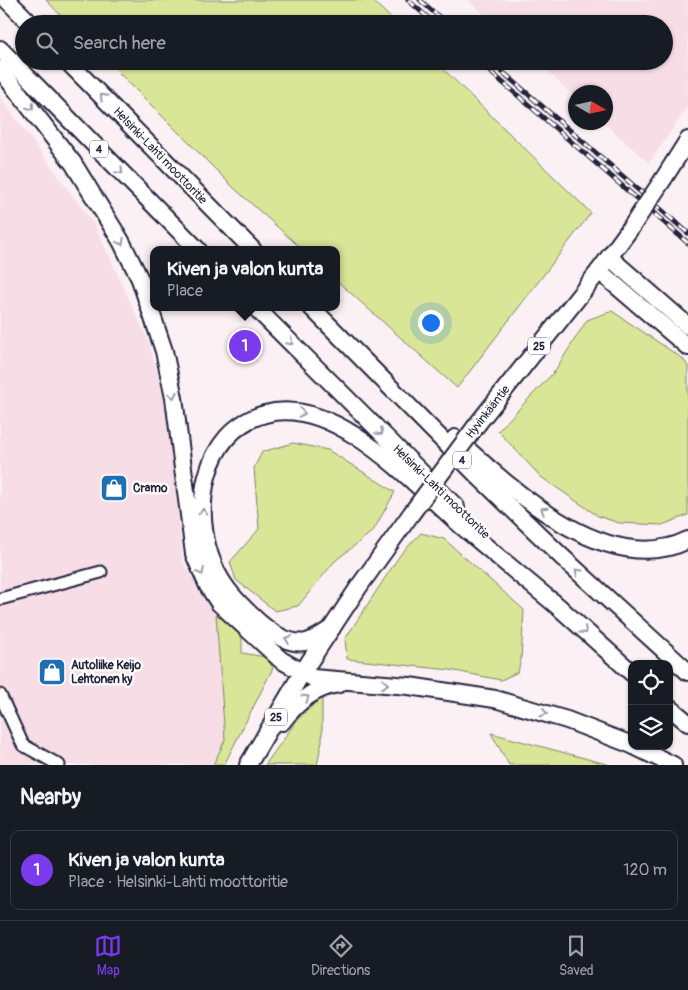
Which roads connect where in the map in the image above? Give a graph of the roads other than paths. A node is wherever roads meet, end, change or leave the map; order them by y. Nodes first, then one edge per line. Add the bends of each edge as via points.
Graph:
1 (7, 0) edge
2 (22, 15) edge
3 (0, 48) edge
4 (15, 63) edge
5 (0, 69) edge
6 (22, 70) edge
7 (76, 70) edge
8 (688, 140) edge
9 (194, 246) edge
10 (248, 246) edge
11 (610, 258) junction
12 (600, 271) junction
13 (150, 309) edge
14 (151, 311) edge
15 (259, 311) edge
16 (315, 311) edge
17 (315, 311) edge
18 (688, 326) edge
19 (688, 347) edge
20 (688, 540) edge
21 (101, 572) dead end
22 (0, 599) edge
23 (560, 608) junction
24 (332, 628) junction
25 (628, 669) edge
26 (688, 672) edge
27 (302, 673) junction
28 (357, 683) junction
29 (0, 695) edge
30 (673, 710) edge
31 (688, 723) edge
32 (628, 744) edge
33 (641, 750) edge
34 (249, 763) edge
35 (60, 765) edge
36 (673, 765) edge

1 - 2 highway
3 -> 4 highway, 4
5 -> 13 highway via 73,163 117,234 140,279
6 -> 9 highway, 4
10 -> 7 highway, Helsinki-Lahti moottoritie
8 - 11 highway, Hyvinkääntie / 25, bridge
11 - 12 highway, Hyvinkääntie / 25
11 - 18 highway
12 - 19 highway
12 - 24 highway, Hyvinkääntie / 25, bridge via 479,422 410,514
14 -> 27 highway via 174,398 189,531 200,571 226,610 281,660
15 -> 23 highway, Helsinki-Lahti moottoritie
20 -> 16 highway via 660,550 636,550 600,540 564,523 506,483
26 -> 17 highway, 4 via 560,556
21 - 22 street
24 -> 23 highway via 300,642 283,638 268,629 230,593 207,551 202,511 208,472 215,454 233,431 265,414 304,413 338,426 360,440
23 -> 25 highway, Helsinki-Lahti moottoritie
24 - 27 highway, Hyvinkääntie / 25
27 - 28 highway via 320,679
27 - 34 highway, Hyvinkääntie / 25
28 -> 32 highway via 409,686 495,699 567,720
34 -> 28 highway via 290,711 306,697 332,685
29 - 35 street via 23,745
30 - 31 highway
33 - 36 highway

